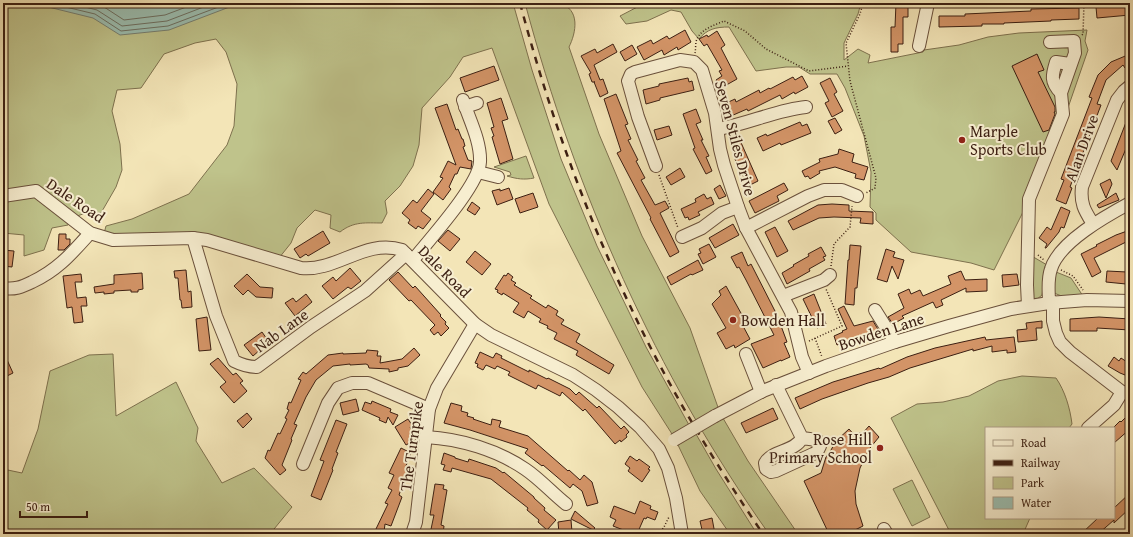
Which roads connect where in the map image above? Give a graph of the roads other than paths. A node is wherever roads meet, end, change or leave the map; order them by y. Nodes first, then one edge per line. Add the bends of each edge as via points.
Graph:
1 (928, 3) edge
2 (1050, 42) dead end
3 (919, 46) dead end
4 (1130, 86) edge
5 (477, 103) dead end
6 (809, 107) dead end
7 (718, 129) junction
8 (656, 157) road end
9 (478, 172) junction
10 (498, 177) dead end
11 (855, 195) road end
12 (3, 196) edge
13 (1130, 203) edge
14 (738, 207) junction
15 (1093, 224) junction
16 (746, 228) junction
17 (90, 233) junction
18 (193, 238) junction
19 (682, 238) road end
20 (410, 257) junction
21 (827, 278) road end
22 (3, 288) edge
23 (783, 296) junction
24 (1130, 301) edge
25 (1051, 303) junction
26 (1028, 306) junction
27 (875, 310) dead end
28 (475, 324) junction
29 (895, 342) junction
30 (746, 354) dead end
31 (810, 373) junction
32 (776, 385) junction
33 (761, 392) junction
34 (1126, 392) edge
35 (429, 409) junction
36 (1089, 427) edge
37 (801, 436) dead end
38 (426, 437) junction
39 (658, 449) junction
40 (303, 464) dead end
41 (566, 504) dead end
42 (412, 534) edge
43 (681, 534) edge

1 - 3 street
2 - 26 street via 1074,41 1075,53 1061,93 1063,114 1029,198
4 - 15 street, Alan Drive via 1117,100 1082,187 1081,200
5 - 9 street via 464,104 479,148
6 - 7 street via 789,109
7 - 8 street, Seven Stiles Drive via 702,70 694,62 680,60 635,72 628,76 628,84
7 - 14 street, Seven Stiles Drive via 724,165
9 - 10 street
9 - 20 street via 468,190
11 - 16 street via 842,190 824,190
12 - 17 street, Dale Road via 36,191
13 - 15 street
14 - 16 street, Seven Stiles Drive
14 - 19 street via 722,213 702,228
15 - 25 street via 1056,258 1049,276
16 - 23 street, Seven Stiles Drive
17 - 18 street, Dale Road via 113,240
17 - 22 street via 67,259 47,275 11,290
18 - 20 street, Dale Road via 311,269 322,268 359,252 382,248 402,250
18 - 20 street, Nab Lane via 216,316 234,361 257,368
20 - 28 street, Dale Road
21 - 23 street
23 - 31 street, Seven Stiles Drive via 791,312 802,357
24 - 25 street, Bowden Lane via 1087,300
25 - 26 street, Bowden Lane
25 - 34 street via 1060,342
26 - 29 street, Bowden Lane
27 - 29 street
28 - 35 street, The Turnpike via 437,388
28 - 39 street, Dale Road via 491,335 573,375 596,390 640,427
29 - 31 street, Bowden Lane
30 - 33 street
31 - 32 street, Bowden Lane
32 - 33 street, Bowden Lane
32 - 37 street
33 - 39 street, Bowden Lane, bridge
34 - 36 street
35 - 38 street, The Turnpike
35 - 40 street via 368,383 352,383 338,388 328,403
38 - 41 street via 458,441 505,457 526,470
38 - 42 street, The Turnpike via 416,522
39 - 43 street, Dale Road via 668,468 676,498

